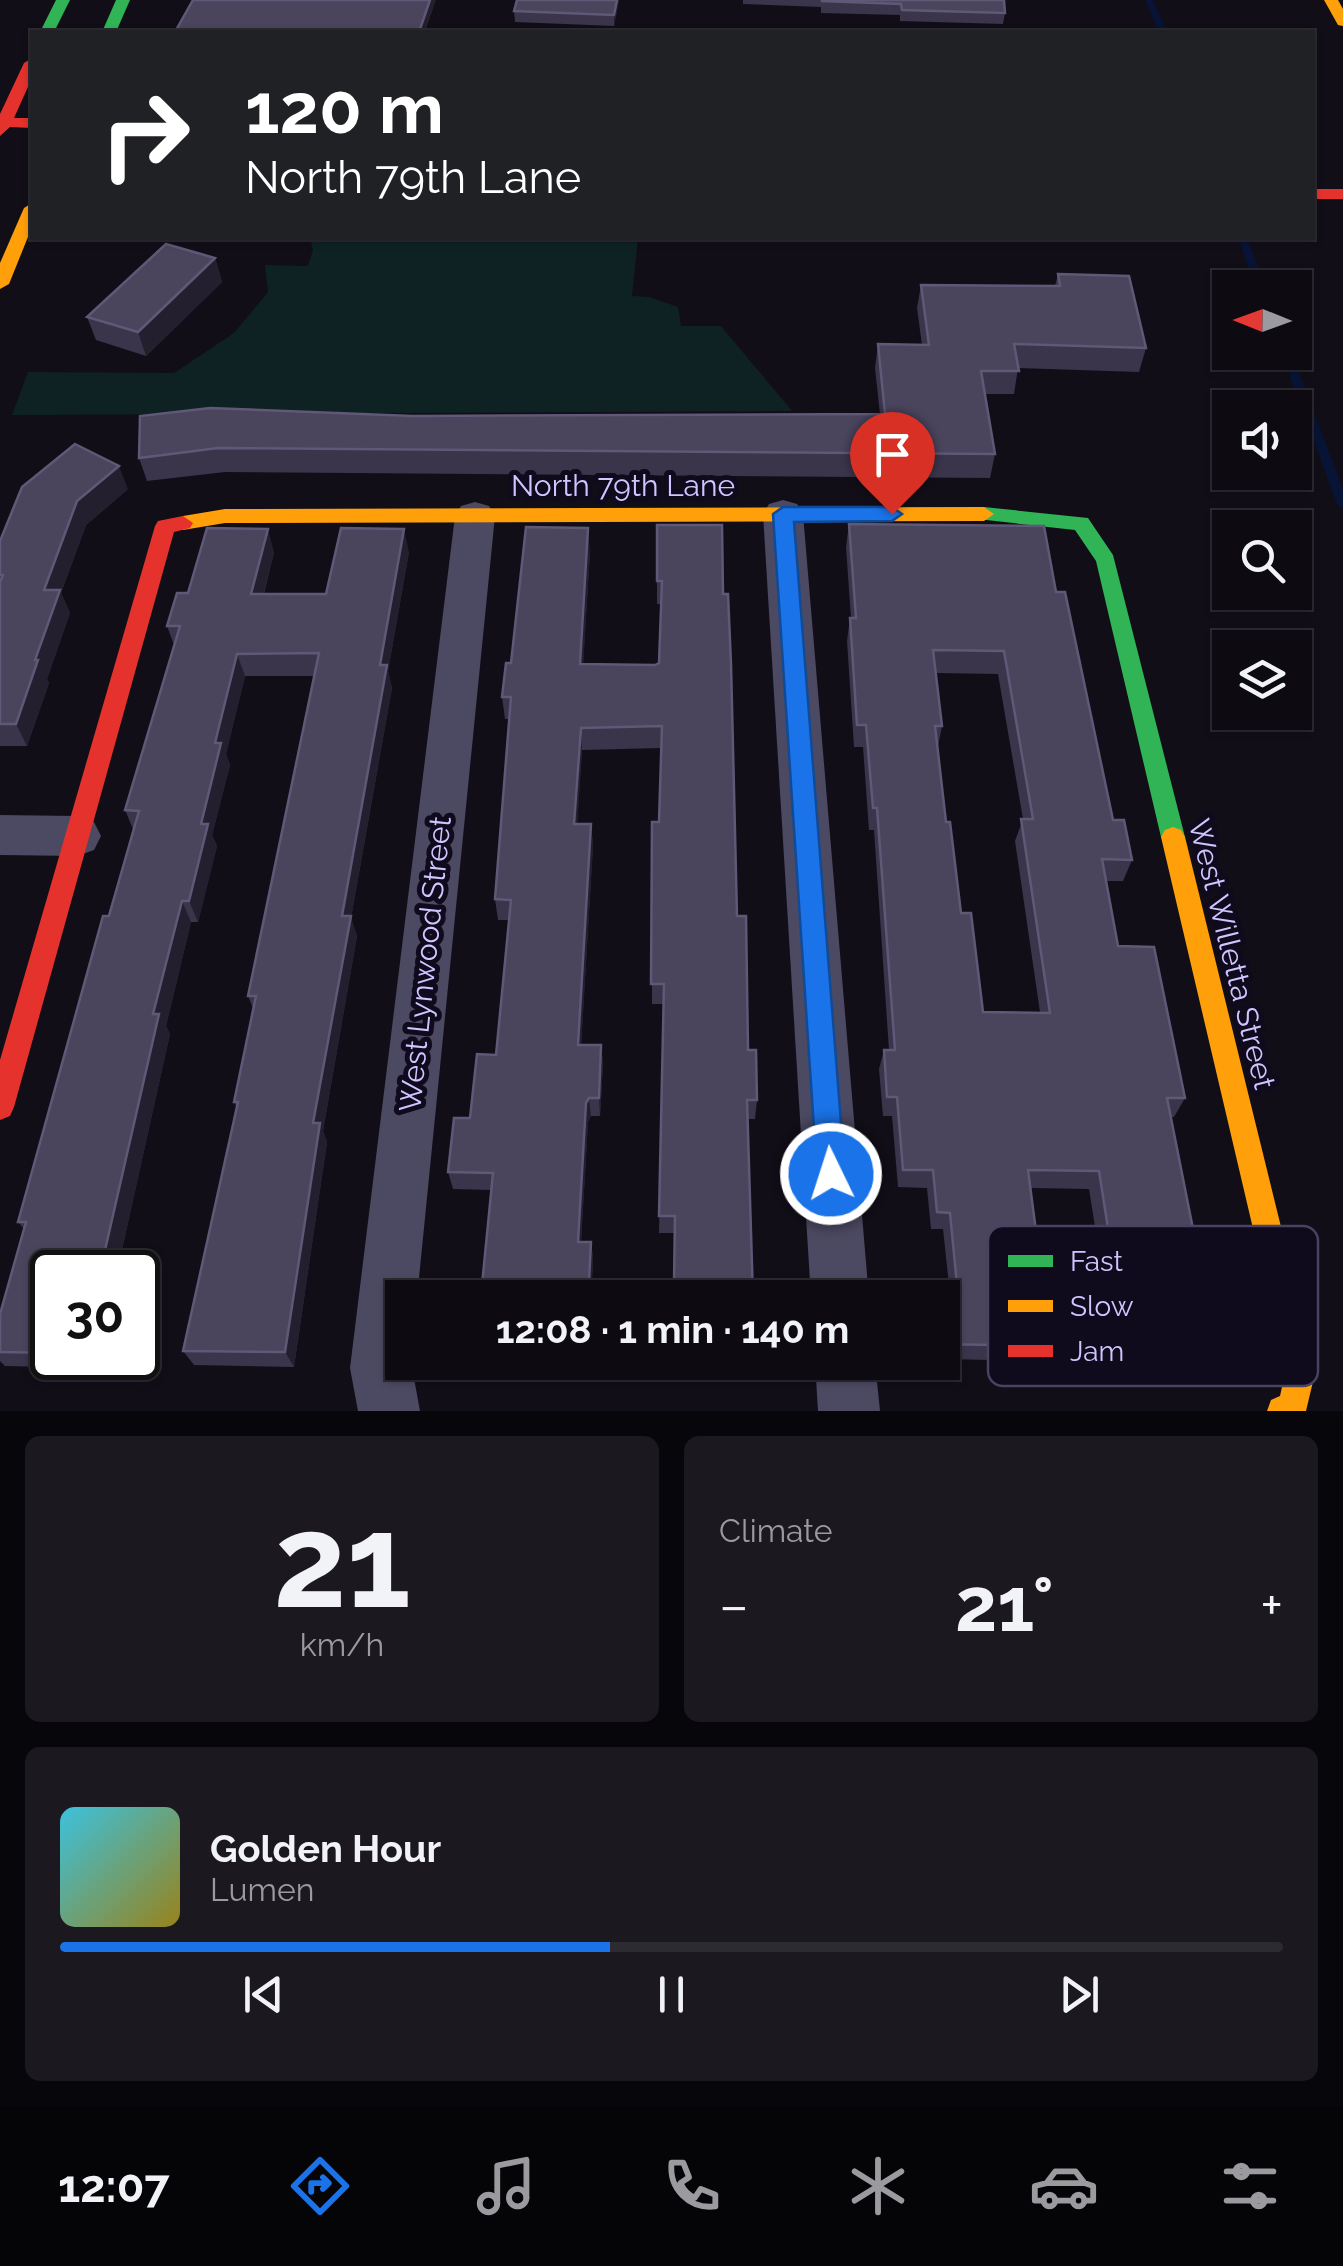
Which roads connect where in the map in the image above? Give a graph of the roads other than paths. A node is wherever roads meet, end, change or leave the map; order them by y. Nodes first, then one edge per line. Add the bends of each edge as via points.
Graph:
1 (63, 0) edge
2 (123, 0) edge
3 (1331, 0) edge
4 (1343, 22) edge
5 (48, 30) edge
6 (110, 30) edge
7 (30, 67) edge
8 (30, 122) edge
9 (2, 125) edge
10 (1315, 194) edge
11 (1343, 194) edge
12 (30, 213) edge
13 (0, 284) edge
14 (783, 514) junction
15 (475, 516) junction
16 (1082, 522) joint
17 (0, 835) edge
18 (77, 836) junction
19 (0, 1107) edge
20 (1267, 1226) edge
21 (839, 1280) edge
22 (846, 1380) edge
23 (390, 1411) edge
24 (849, 1411) edge

1 - 5 main road
2 - 6 main road
3 - 4 main road
7 - 9 main road
8 - 9 main road
10 - 11 main road
12 - 13 main road
14 - 15 main road, North 79th Lane
14 - 16 main road, North 79th Lane via 1000,514
14 - 21 street
15 - 18 main road, North 79th Lane via 225,516 165,526
15 - 23 street, West Lynwood Street via 380,1368
16 - 20 main road, West Willetta Street via 1106,560
17 - 18 street
18 - 19 main road
22 - 24 street

